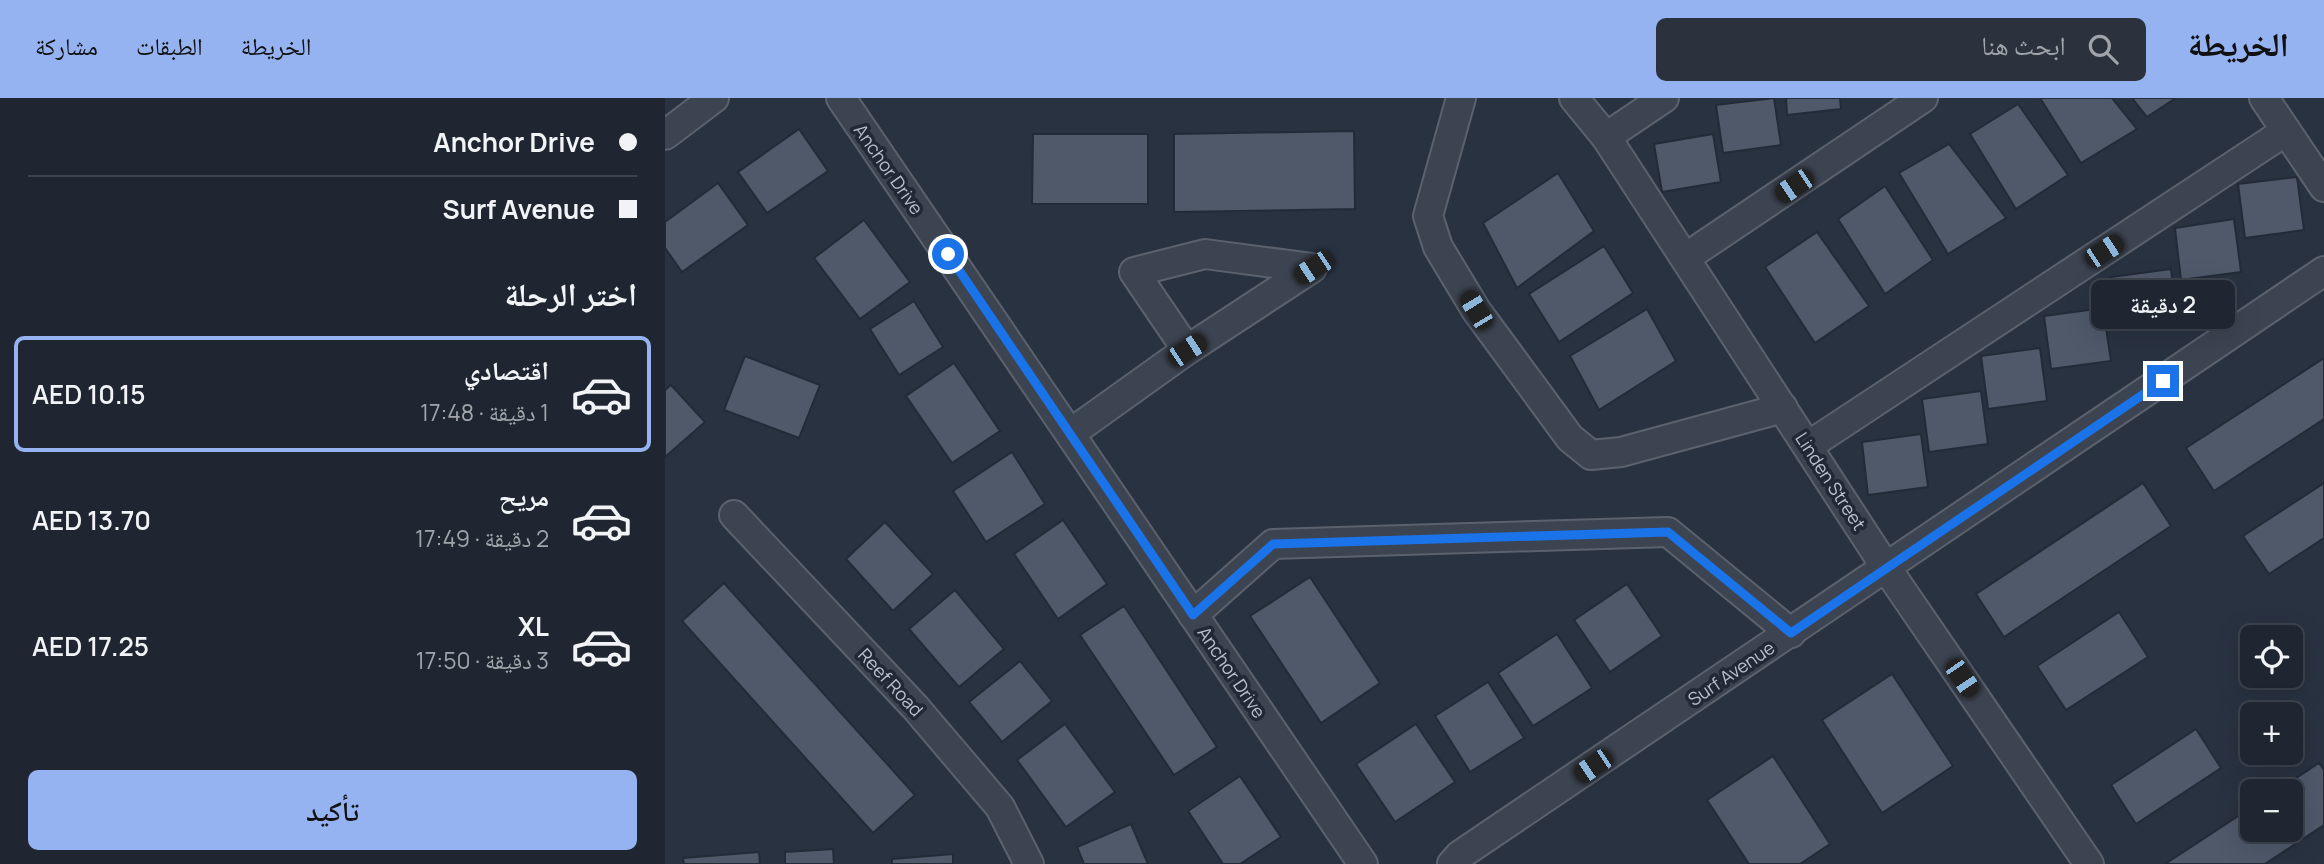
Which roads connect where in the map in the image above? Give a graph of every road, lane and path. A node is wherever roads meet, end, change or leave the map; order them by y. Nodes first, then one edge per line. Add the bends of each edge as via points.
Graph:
1 (714, 98) edge
2 (841, 98) edge
3 (1461, 98) edge
4 (1574, 98) edge
5 (1664, 98) edge
6 (1923, 98) edge
7 (2264, 98) edge
8 (2286, 131) junction
9 (665, 135) edge
10 (1606, 137) junction
11 (2324, 187) edge
12 (1685, 258) junction
13 (2324, 271) edge
14 (1187, 350) junction
15 (1783, 408) junction
16 (1071, 433) junction
17 (1808, 446) junction
18 (734, 515) dead end
19 (1887, 569) junction
20 (1193, 615) junction
21 (1791, 633) junction
22 (1029, 864) edge
23 (1363, 864) edge
24 (1452, 864) edge
25 (2089, 864) edge

1 - 9 street
2 - 16 street, Anchor Drive
3 - 15 street via 1428,216 1438,247 1476,310 1570,438 1591,455 1621,453
4 - 10 street, Linden Street
5 - 10 street
6 - 12 street
7 - 8 street
8 - 11 street
8 - 17 street
10 - 12 street, Linden Street
12 - 15 street, Linden Street
13 - 19 street, Surf Avenue
14 - 14 street via 1301,275 1313,268 1205,254 1133,272
14 - 16 street
15 - 17 street, Linden Street
16 - 20 street, Anchor Drive
17 - 19 street, Linden Street
18 - 22 street, Reef Road via 915,707 992,797
19 - 21 street, Surf Avenue
19 - 25 street, Linden Street
20 - 21 street via 1273,544 1668,532
20 - 23 street, Anchor Drive
21 - 24 street, Surf Avenue

